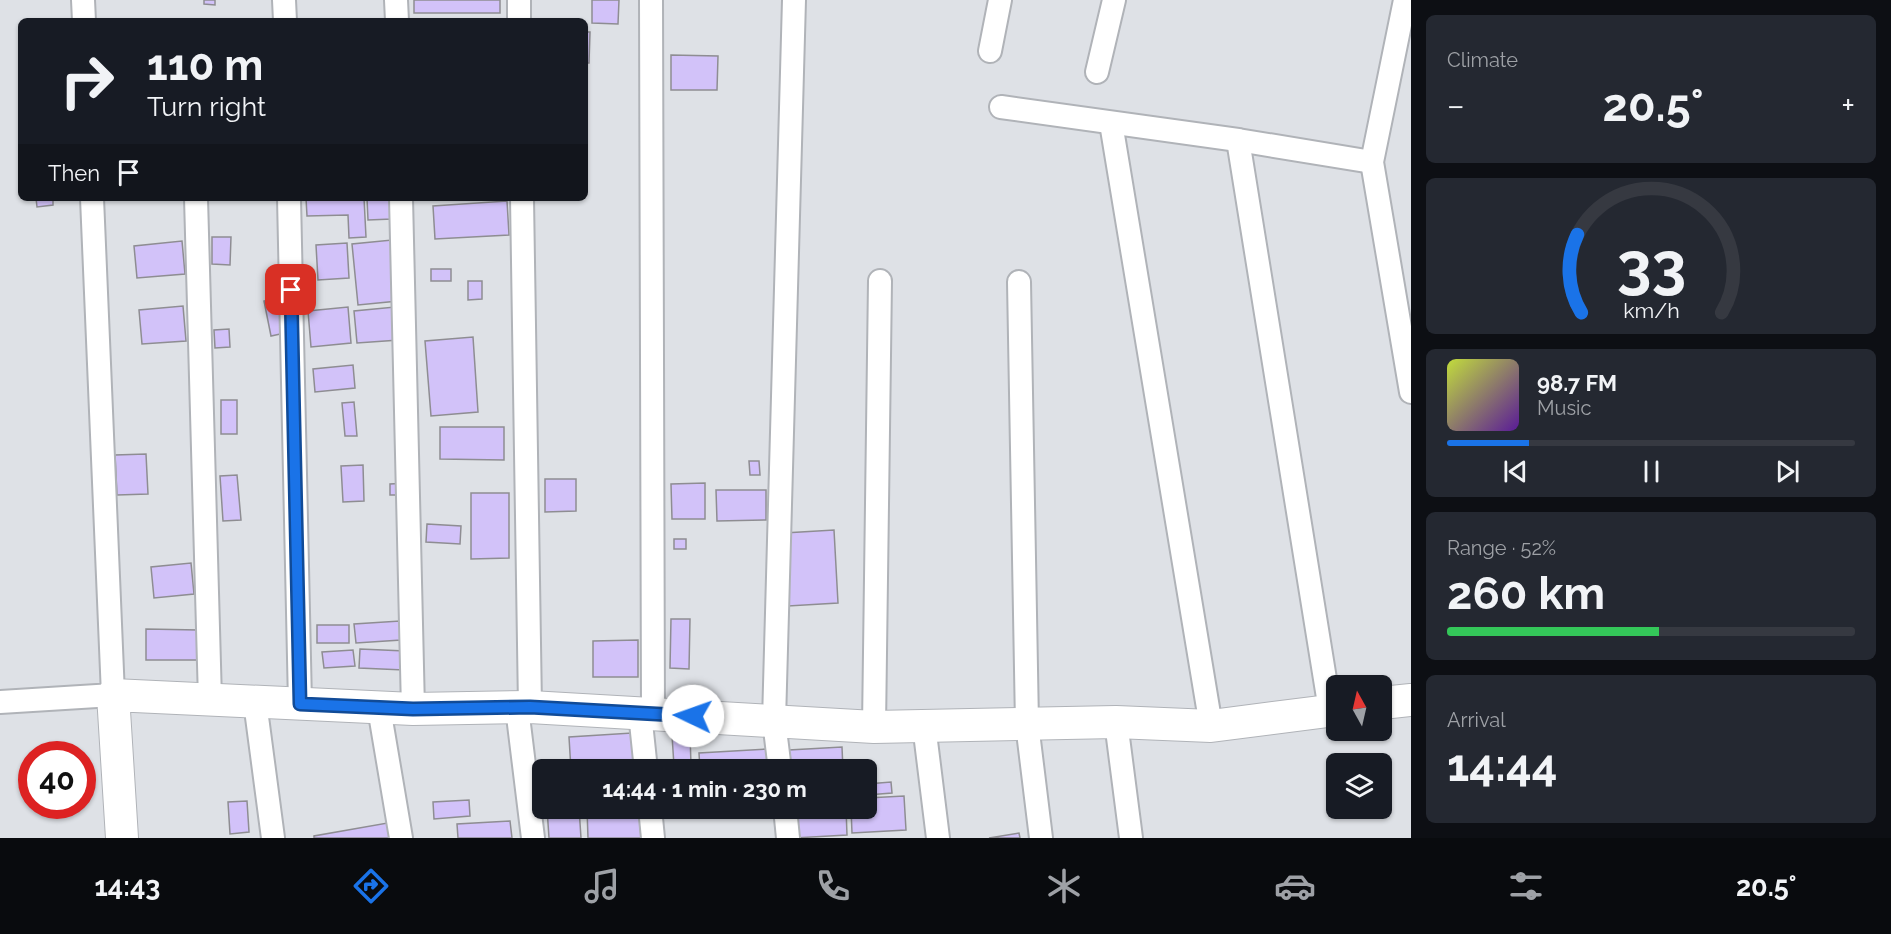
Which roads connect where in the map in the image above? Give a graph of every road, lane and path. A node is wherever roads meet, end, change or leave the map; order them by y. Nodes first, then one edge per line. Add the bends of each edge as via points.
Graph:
1 (83, 0) edge
2 (284, 0) edge
3 (396, 0) edge
4 (519, 0) edge
5 (651, 0) edge
6 (794, 0) edge
7 (1000, 0) edge
8 (1114, 0) edge
9 (1406, 0) edge
10 (84, 18) edge
11 (285, 18) edge
12 (397, 18) edge
13 (519, 18) edge
14 (990, 51) dead end
15 (1097, 72) dead end
16 (1001, 107) dead end
17 (1112, 123) junction
18 (1238, 140) junction
19 (1372, 162) junction
20 (92, 201) edge
21 (196, 201) edge
22 (289, 201) edge
23 (401, 201) edge
24 (522, 201) edge
25 (880, 281) dead end
26 (1019, 282) dead end
27 (1411, 392) edge
28 (1327, 675) edge
29 (113, 696) junction
30 (1411, 699) edge
31 (210, 700) junction
32 (0, 701) edge
33 (255, 702) junction
34 (1392, 702) edge
35 (300, 704) junction
36 (523, 707) junction
37 (379, 708) junction
38 (413, 709) junction
39 (1326, 711) edge
40 (647, 714) junction
41 (774, 721) junction
42 (1116, 722) junction
43 (1028, 724) junction
44 (924, 725) junction
45 (1211, 726) junction
46 (874, 727) junction
47 (646, 759) edge
48 (779, 759) edge
49 (651, 819) edge
50 (786, 819) edge
51 (122, 838) edge
52 (273, 838) edge
53 (401, 838) edge
54 (533, 838) edge
55 (653, 838) edge
56 (788, 838) edge
57 (938, 838) edge
58 (1041, 838) edge
59 (1131, 838) edge

1 - 10 street
2 - 11 street
3 - 12 street
4 - 13 street
5 - 40 street
6 - 41 street
7 - 14 street
8 - 15 street
9 - 19 street
16 - 17 street
17 - 18 street
17 - 45 street
18 - 19 street
18 - 28 street
19 - 27 street
20 - 29 street
21 - 31 street
22 - 35 street
23 - 38 street
24 - 36 street
25 - 46 street
26 - 43 street
29 - 31 street
29 - 32 street
29 - 51 street
30 - 34 street
31 - 33 street
33 - 35 street
33 - 52 street
35 - 37 street
36 - 38 street
36 - 40 street
36 - 54 street
37 - 38 street
37 - 53 street
39 - 45 street
40 - 41 street
40 - 47 street
41 - 46 street
41 - 48 street
42 - 43 street
42 - 45 street
42 - 59 street
43 - 44 street
43 - 58 street
44 - 46 street
44 - 57 street
49 - 55 street
50 - 56 street

